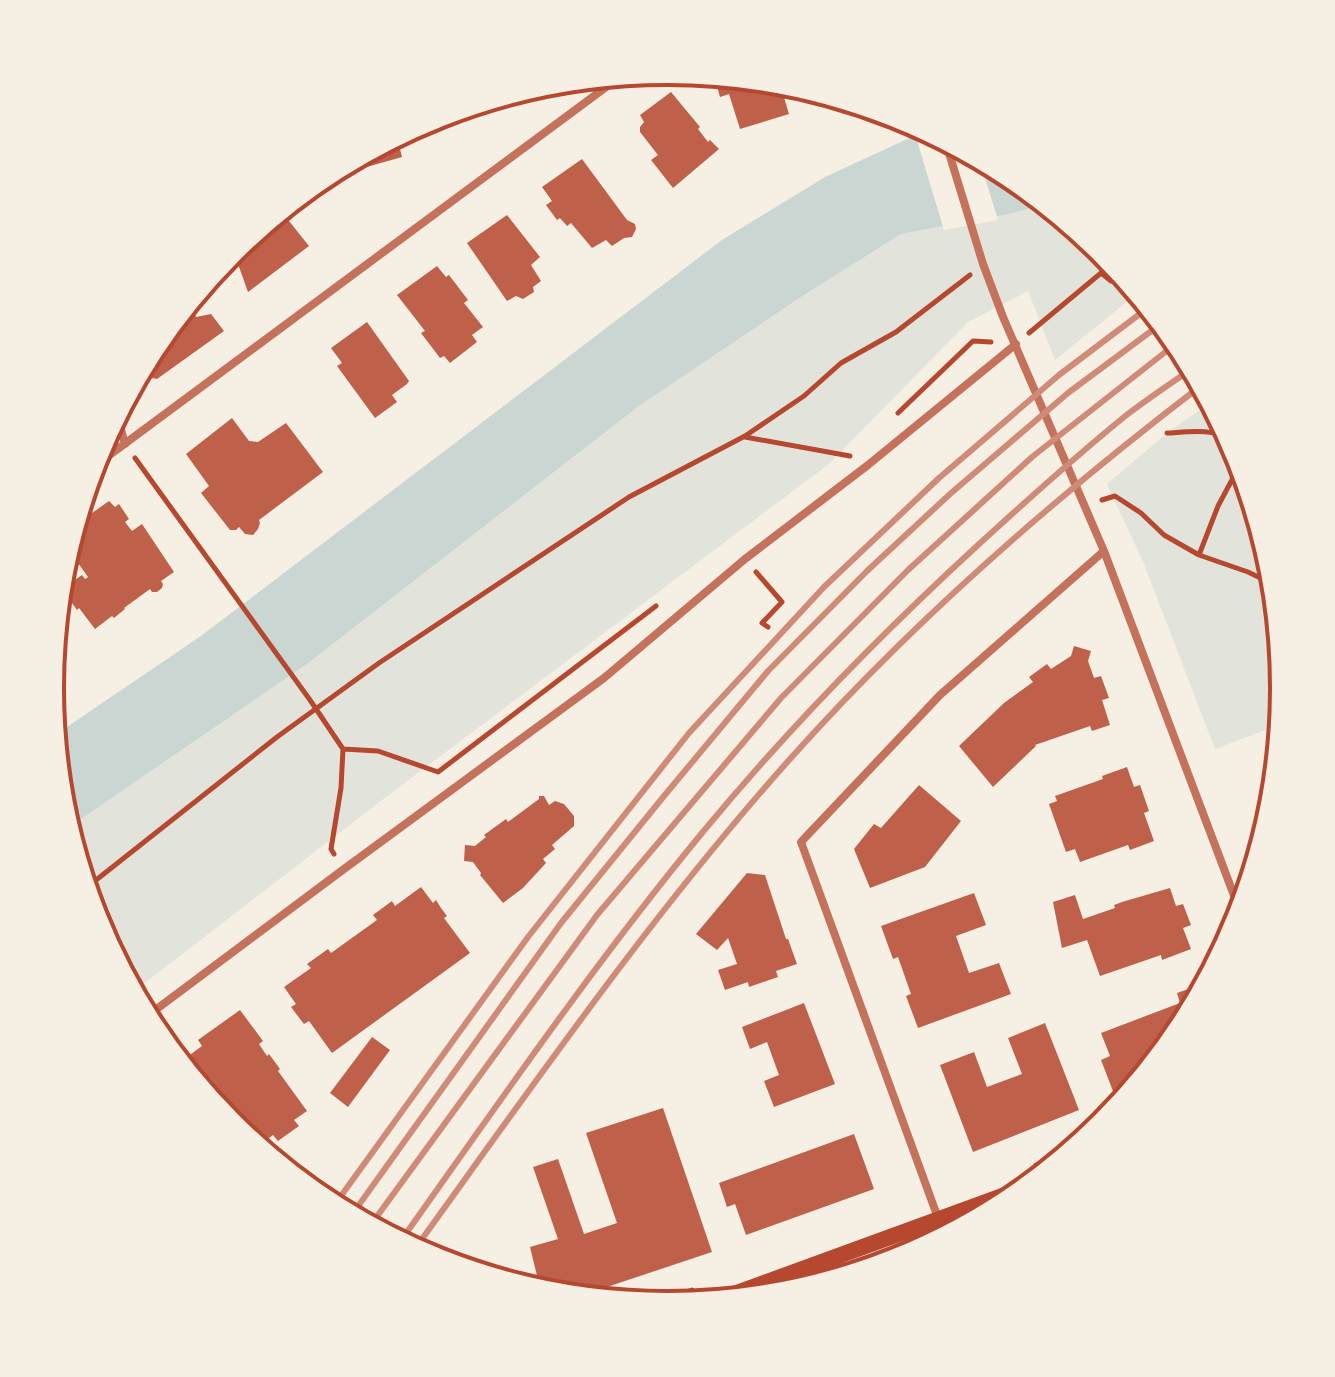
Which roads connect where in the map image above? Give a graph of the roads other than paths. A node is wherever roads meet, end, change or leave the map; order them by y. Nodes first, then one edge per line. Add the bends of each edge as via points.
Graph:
1 (604, 88) edge
2 (950, 155) edge
3 (1016, 344) junction
4 (122, 432) edge
5 (125, 444) junction
6 (112, 453) edge
7 (1104, 551) junction
8 (1234, 895) edge
9 (157, 1009) edge
10 (983, 1202) edge
11 (938, 1218) junction
12 (758, 1285) edge

1 - 5 street
2 - 3 street via 983,264
3 - 7 street
3 - 9 street via 604,678
4 - 5 street
5 - 6 street
7 - 8 street
7 - 11 street via 940,695 801,842
10 - 11 main road
11 - 12 main road

